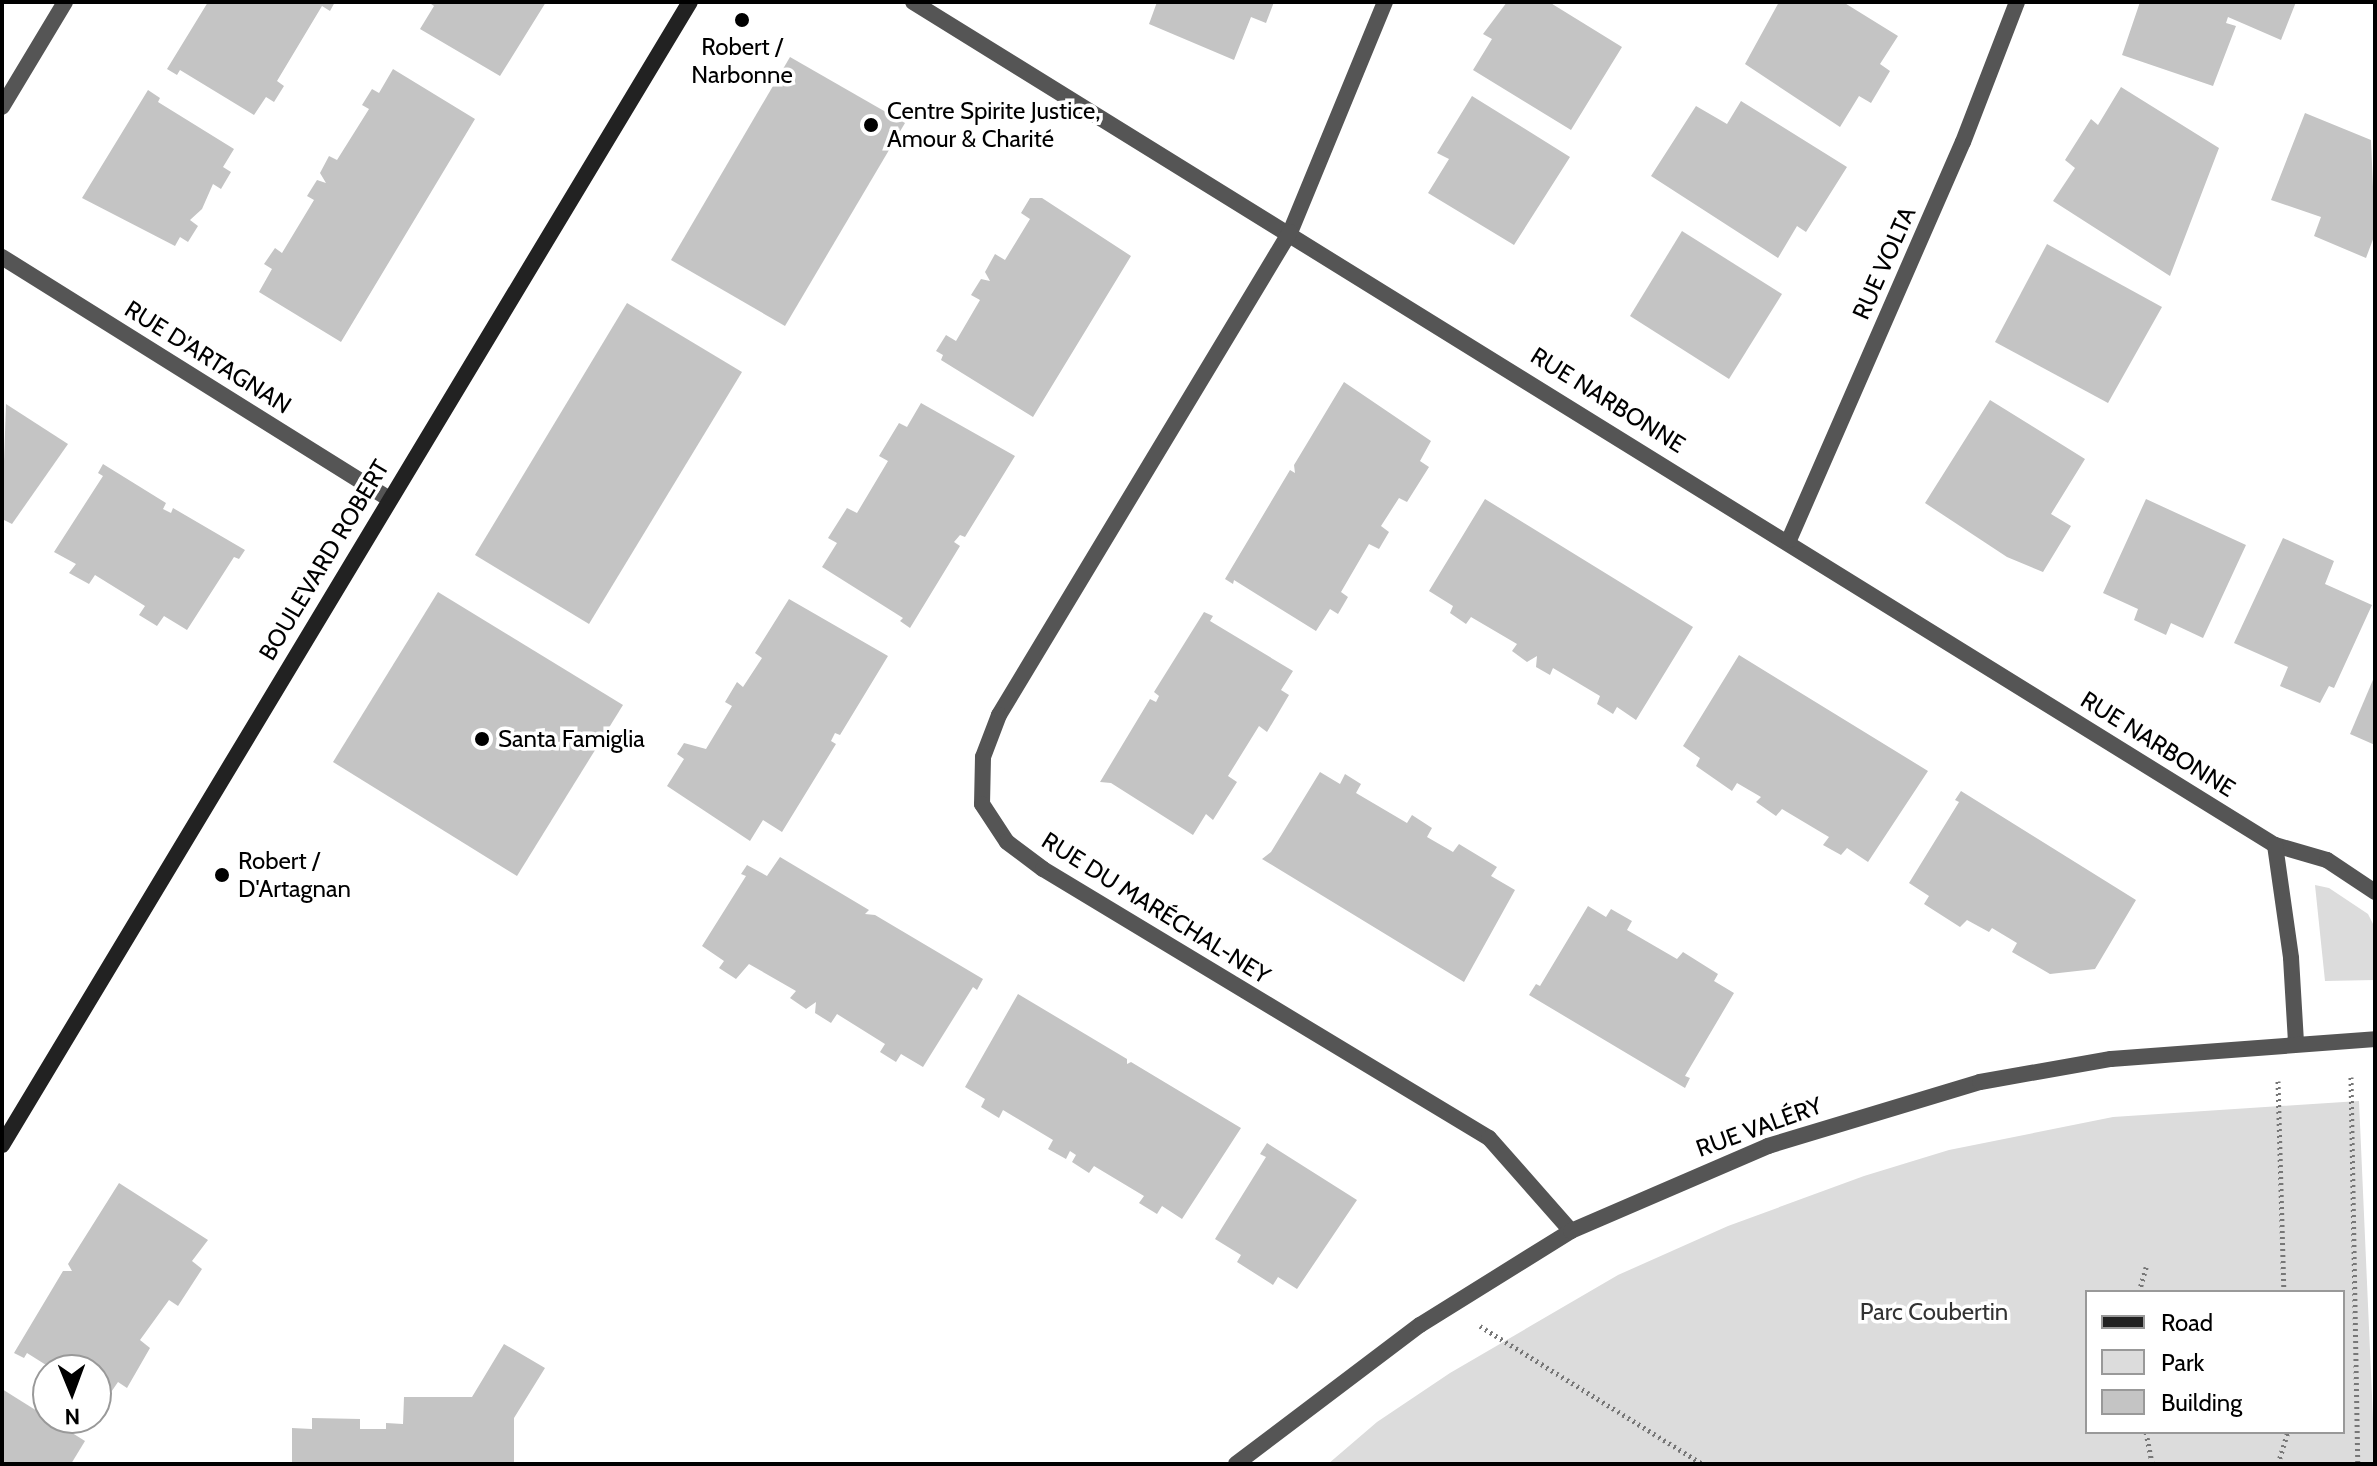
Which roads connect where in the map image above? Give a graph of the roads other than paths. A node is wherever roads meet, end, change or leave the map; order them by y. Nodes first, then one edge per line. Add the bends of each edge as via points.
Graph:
1 (65, 2) edge
2 (690, 2) edge
3 (913, 2) edge
4 (1385, 2) edge
5 (2017, 2) edge
6 (2, 107) edge
7 (1290, 232) junction
8 (2, 257) edge
9 (389, 499) junction
10 (1789, 540) junction
11 (2275, 845) junction
12 (2375, 892) edge
13 (2375, 1039) edge
14 (2296, 1042) junction
15 (2, 1145) edge
16 (1571, 1231) junction
17 (1236, 1464) edge

1 - 6 street
2 - 9 street, BOULEVARD ROBERT
3 - 7 street, RUE NARBONNE
4 - 7 street, RUE DU MARÉCHAL-NEY
5 - 10 street, RUE VOLTA via 1963,142
7 - 10 street, RUE NARBONNE
7 - 16 street, RUE DU MARÉCHAL-NEY via 999,715 983,757 982,804 1007,842 1043,869 1489,1138
8 - 9 street, RUE D'ARTAGNAN
9 - 15 street, BOULEVARD ROBERT
10 - 11 street, RUE NARBONNE
11 - 12 street, RUE NARBONNE via 2327,860
11 - 14 street
13 - 14 street, RUE VALÉRY
14 - 16 street, RUE VALÉRY via 2111,1059 1980,1082 1768,1146
16 - 17 street, RUE VALÉRY via 1449,1307 1317,1399

